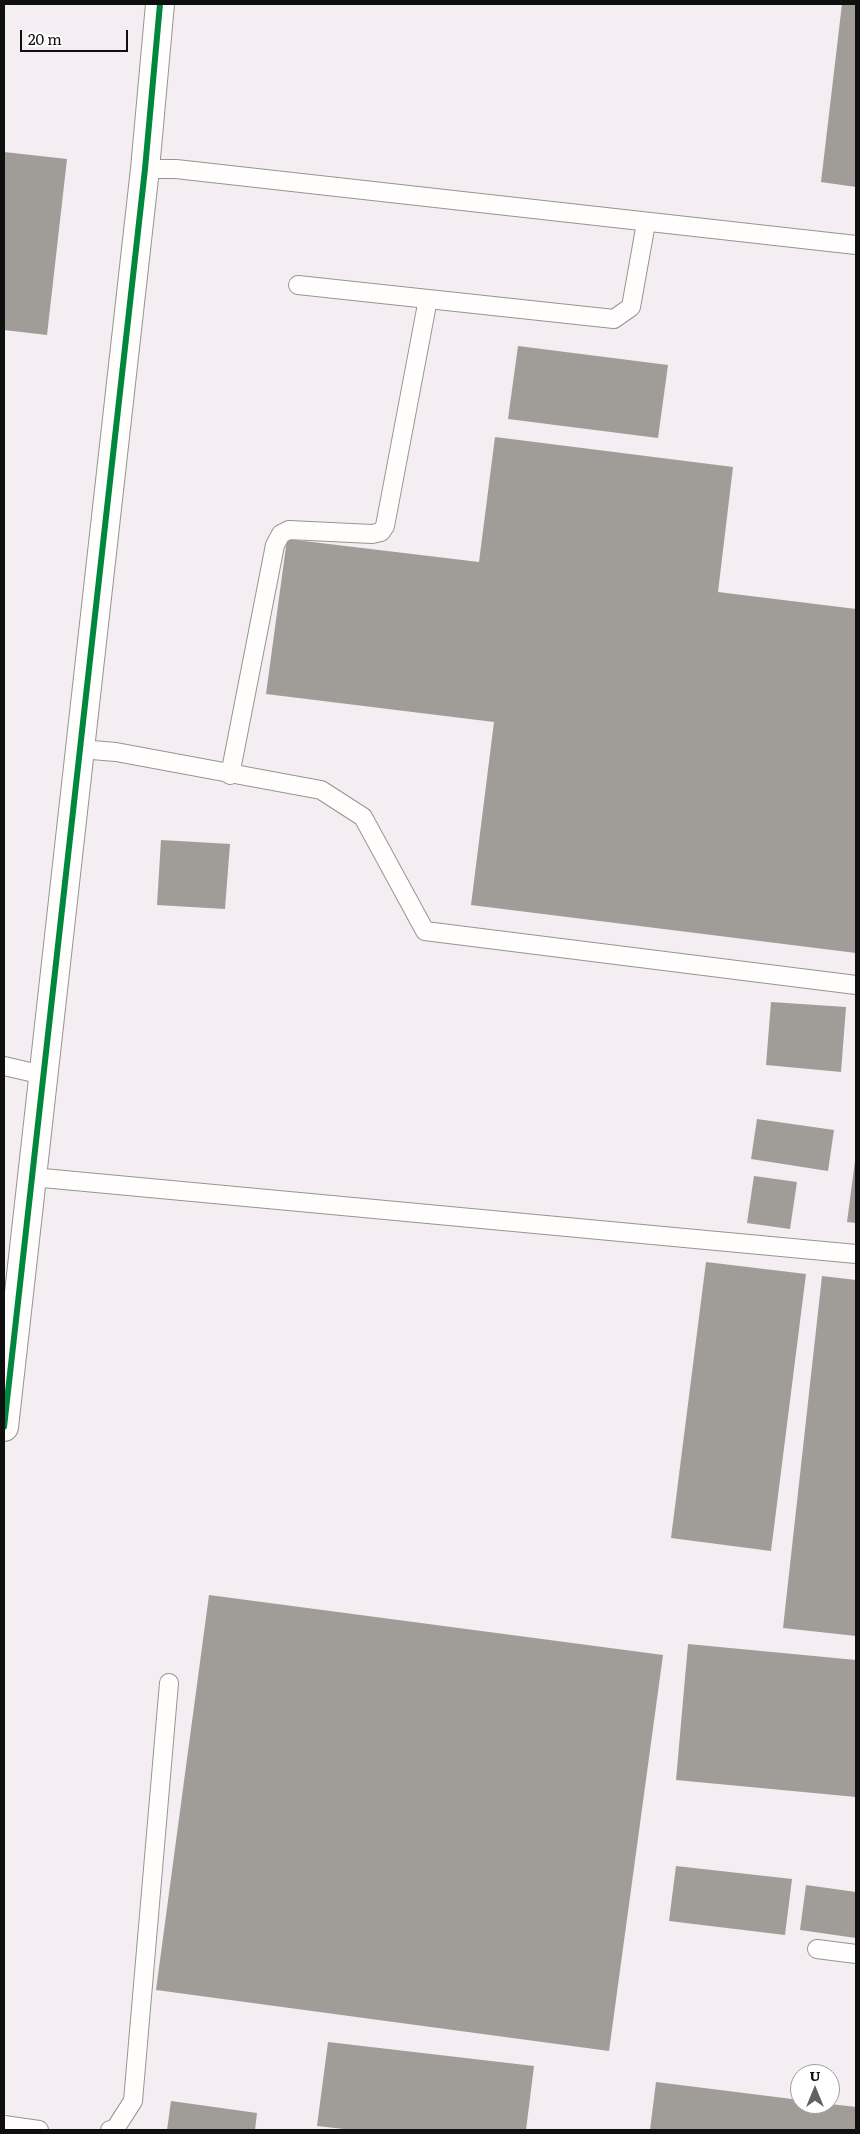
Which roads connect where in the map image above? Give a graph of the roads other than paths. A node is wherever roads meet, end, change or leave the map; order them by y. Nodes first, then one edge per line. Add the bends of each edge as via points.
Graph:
1 (160, 4) edge
2 (145, 169) junction
3 (646, 223) junction
4 (856, 245) edge
5 (298, 285) dead end
6 (428, 299) junction
7 (80, 749) junction
8 (230, 775) junction
9 (856, 985) edge
10 (4, 1066) edge
11 (43, 1075) junction
12 (32, 1177) junction
13 (856, 1254) edge
14 (4, 1427) edge
15 (169, 1683) dead end
16 (817, 1949) dead end
17 (856, 1954) edge
18 (4, 2125) edge
19 (38, 2130) edge
20 (110, 2130) edge

1 - 2 street
2 - 3 lane via 176,168
2 - 7 street
3 - 4 lane
3 - 6 lane via 631,307 614,319
5 - 6 lane
6 - 8 lane via 385,526 381,532 372,534 289,530 281,534 275,545
7 - 8 lane via 116,752
7 - 11 street
8 - 9 lane via 321,790 363,817 425,931
10 - 11 lane
11 - 12 street
12 - 13 lane
12 - 14 street
15 - 20 lane via 134,2101 115,2128
16 - 17 lane
18 - 19 lane

